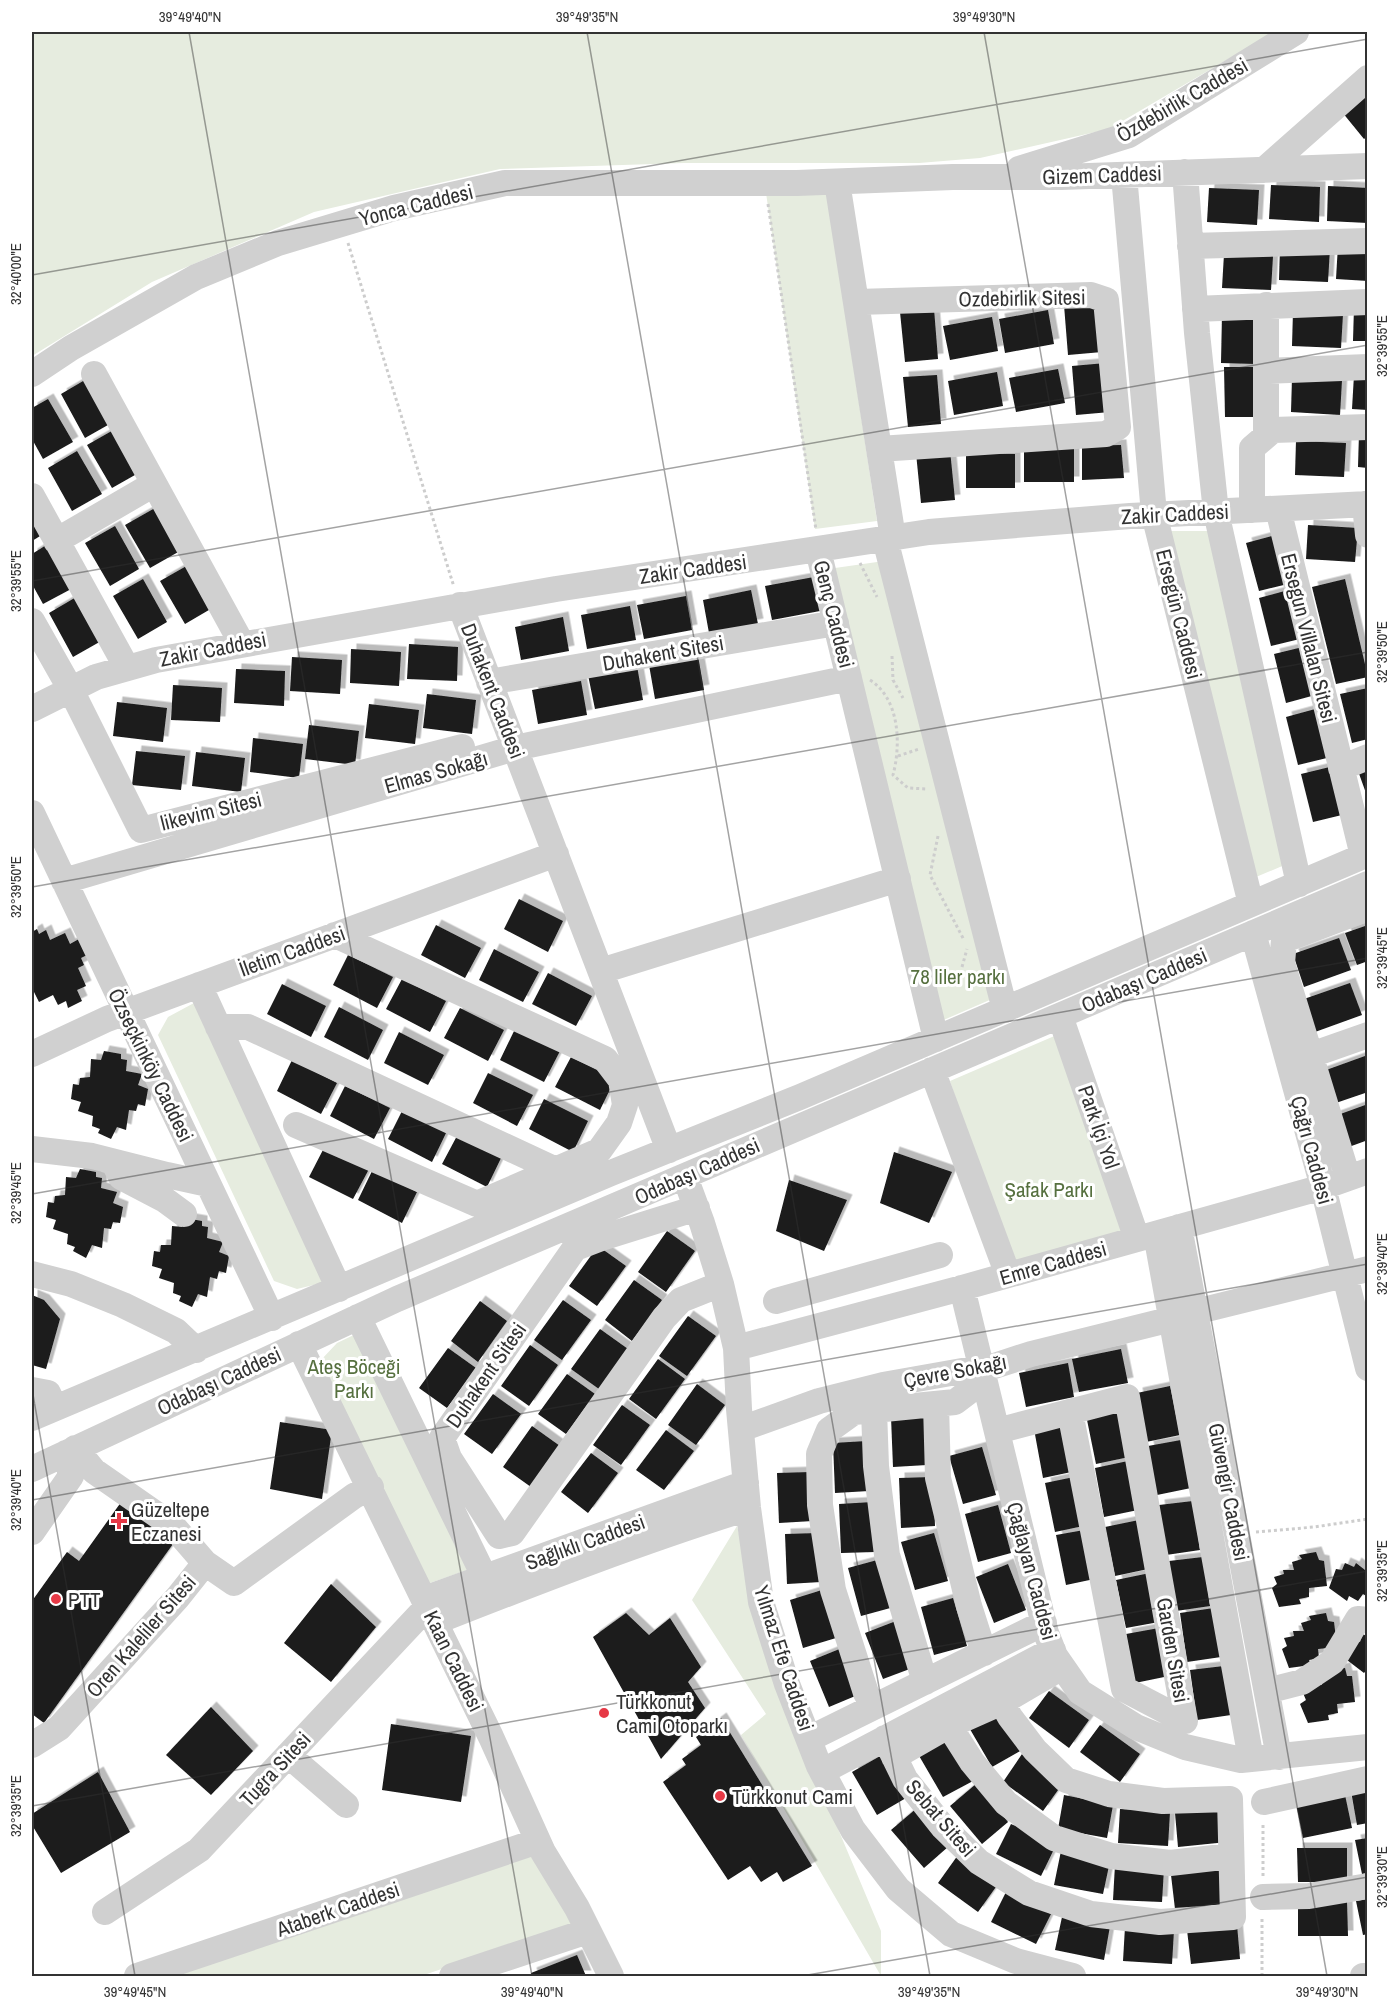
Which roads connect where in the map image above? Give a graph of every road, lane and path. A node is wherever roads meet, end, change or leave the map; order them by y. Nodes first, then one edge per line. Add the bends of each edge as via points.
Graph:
1 (1296, 32) edge
2 (1368, 78) edge
3 (1368, 146) edge
4 (1355, 167) edge
5 (1264, 170) junction
6 (1185, 172) junction
7 (1124, 175) junction
8 (993, 177) junction
9 (837, 182) junction
10 (765, 183) junction
11 (342, 224) junction
12 (1368, 241) edge
13 (1190, 246) junction
14 (857, 302) junction
15 (1368, 302) edge
16 (1266, 305) junction
17 (1195, 309) junction
18 (1368, 367) edge
19 (1266, 371) junction
20 (32, 374) edge
21 (94, 374) dead end
22 (1368, 427) edge
23 (1266, 436) junction
24 (879, 449) junction
25 (154, 484) junction
26 (32, 496) edge
27 (1366, 504) edge
28 (1278, 509) junction
29 (1252, 510) junction
30 (1216, 512) junction
31 (1154, 514) junction
32 (1368, 535) edge
33 (889, 538) junction
34 (56, 541) junction
35 (848, 545) junction
36 (818, 550) junction
37 (878, 600) dead end
38 (460, 606) junction
39 (32, 621) edge
40 (836, 623) junction
41 (242, 644) junction
42 (891, 654) dead end
43 (127, 668) junction
44 (848, 672) junction
45 (489, 682) junction
46 (71, 690) junction
47 (907, 707) dead end
48 (32, 709) edge
49 (916, 739) dead end
50 (512, 741) junction
51 (898, 756) junction
52 (1368, 756) edge
53 (1341, 768) junction
54 (928, 797) dead end
55 (32, 813) edge
56 (936, 827) dead end
57 (556, 854) junction
58 (1365, 855) edge
59 (898, 879) junction
60 (64, 881) junction
61 (1299, 884) junction
62 (1368, 884) edge
63 (1251, 904) junction
64 (1368, 908) edge
65 (1253, 933) junction
66 (335, 935) junction
67 (962, 967) dead end
68 (601, 971) junction
69 (199, 985) junction
70 (1005, 1010) junction
71 (126, 1012) junction
72 (1060, 1016) junction
73 (218, 1027) junction
74 (1368, 1035) edge
75 (936, 1039) junction
76 (32, 1054) edge
77 (1311, 1055) junction
78 (933, 1070) junction
79 (296, 1125) dead end
80 (32, 1149) edge
81 (669, 1150) junction
82 (113, 1161) junction
83 (554, 1169) junction
84 (1358, 1174) edge
85 (685, 1177) junction
86 (208, 1184) junction
87 (1323, 1187) junction
88 (697, 1208) junction
89 (184, 1214) dead end
90 (1158, 1233) junction
91 (940, 1255) dead end
92 (1356, 1272) edge
93 (32, 1274) edge
94 (1008, 1275) junction
95 (849, 1280) junction
96 (721, 1284) junction
97 (962, 1288) junction
98 (339, 1289) junction
99 (776, 1301) dead end
100 (1184, 1315) junction
101 (856, 1316) junction
102 (358, 1317) junction
103 (272, 1318) junction
104 (299, 1344) junction
105 (736, 1348) junction
106 (196, 1350) junction
107 (1368, 1368) edge
108 (983, 1375) junction
109 (32, 1389) edge
110 (936, 1404) junction
111 (55, 1408) junction
112 (874, 1410) junction
113 (1070, 1412) junction
114 (32, 1418) edge
115 (741, 1429) junction
116 (997, 1431) junction
117 (71, 1450) junction
118 (32, 1469) edge
119 (746, 1483) junction
120 (371, 1487) junction
121 (748, 1508) junction
122 (1368, 1518) edge
123 (32, 1532) edge
124 (1237, 1533) junction
125 (205, 1563) junction
126 (485, 1578) junction
127 (429, 1609) junction
128 (1355, 1618) edge
129 (1044, 1623) junction
130 (984, 1653) junction
131 (1058, 1658) junction
132 (925, 1682) junction
133 (1267, 1691) junction
134 (996, 1692) junction
135 (874, 1707) junction
136 (943, 1718) junction
137 (809, 1739) junction
138 (34, 1741) edge
139 (1368, 1747) edge
140 (890, 1748) junction
141 (288, 1755) junction
142 (1279, 1757) junction
143 (1251, 1759) junction
144 (823, 1771) junction
145 (1368, 1779) edge
146 (1264, 1802) joint
147 (346, 1804) dead end
148 (538, 1841) junction
149 (1231, 1856) junction
150 (1368, 1886) edge
151 (1263, 1897) junction
152 (105, 1912) dead end
153 (588, 1931) junction
154 (1368, 1976) edge
155 (137, 1977) edge
156 (452, 1977) edge
157 (611, 1977) edge
158 (1073, 1977) edge
159 (1262, 1977) edge
160 (1363, 1977) edge

1 - 8 street, Özdebirlik Caddesi via 1129,135
2 - 5 street
3 - 4 street
4 - 5 street, Gizem Caddesi
5 - 6 street, Gizem Caddesi
6 - 7 street, Gizem Caddesi
6 - 13 street
7 - 8 street, Gizem Caddesi
7 - 31 street, Ersegün Caddesi
8 - 9 street, Gizem Caddesi
9 - 10 street, Yonca Caddesi
9 - 14 street
10 - 11 street, Yonca Caddesi via 505,183
10 - 36 path, Genç Caddesi
11 - 20 street, Yonca Caddesi via 278,243 196,277
11 - 38 path, Duhakent Caddesi
12 - 13 street
13 - 17 street
14 - 24 street
14 - 24 street, Ozdebirlik Sitesi via 1091,295 1107,300 1118,427 1106,434
15 - 16 street
16 - 17 street
16 - 19 street
17 - 30 street
18 - 19 street
19 - 23 street
21 - 25 street
22 - 23 street via 1273,430
23 - 29 street via 1252,448
24 - 33 street
25 - 34 street
25 - 41 street
26 - 34 street
27 - 28 street, Zakir Caddesi
27 - 32 street
28 - 29 street, Zakir Caddesi
28 - 53 street, Ersegun Villalan Sitesi
29 - 30 street, Zakir Caddesi
30 - 31 street, Zakir Caddesi
30 - 61 street
31 - 33 street, Zakir Caddesi
31 - 63 street, Ersegün Caddesi
33 - 35 street, Zakir Caddesi
33 - 70 street
34 - 43 street
35 - 36 street, Zakir Caddesi
35 - 37 path
36 - 38 street, Zakir Caddesi
36 - 40 street, Genç Caddesi
38 - 41 street, Zakir Caddesi
38 - 45 street, Duhakent Caddesi
39 - 46 street, likevim Sitesi
40 - 44 street, Genç Caddesi
40 - 45 street, Duhakent Sitesi
41 - 43 street, Zakir Caddesi
42 - 47 path via 893,680
43 - 46 street, Zakir Caddesi
44 - 50 street, Elmas Sokağı
44 - 51 path via 879,686 895,716
44 - 59 street, Genç Caddesi
45 - 50 street, Duhakent Caddesi
46 - 48 street, Zakir Caddesi
46 - 50 street, likevim Sitesi via 141,830
49 - 51 path via 919,750
50 - 57 street, Duhakent Caddesi
50 - 60 street, Elmas Sokağı
51 - 54 path via 893,775 908,788 926,787
52 - 53 street
53 - 58 street, Ersegun Villalan Sitesi
55 - 60 street, Özseçkinköy Caddesi
56 - 67 path via 938,837 930,875 968,947
57 - 66 street, İletim Caddesi
57 - 68 street, Duhakent Caddesi
58 - 61 street, Odabaşı Caddesi
59 - 68 street
59 - 75 street, Genç Caddesi
60 - 71 street, Özseçkinköy Caddesi
61 - 63 street, Odabaşı Caddesi
62 - 65 street, Odabaşı Caddesi
63 - 70 street, Odabaşı Caddesi
64 - 77 street via 1284,940 1282,963
65 - 72 street, Odabaşı Caddesi
65 - 87 street, Çağrı Caddesi
66 - 69 street, İletim Caddesi
66 - 83 street via 605,1059 621,1080 625,1105 619,1123 599,1151
68 - 81 street, Duhakent Caddesi
69 - 71 street, İletim Caddesi
69 - 73 street
70 - 75 street, Odabaşı Caddesi
71 - 76 street, İletim Caddesi
71 - 86 street, Özseçkinköy Caddesi
72 - 78 street, Odabaşı Caddesi
72 - 90 street, Park İçi Yol
73 - 83 street via 248,1027
73 - 98 street
74 - 77 street
75 - 81 street, Odabaşı Caddesi
77 - 84 street
78 - 85 street, Odabaşı Caddesi
78 - 94 street
79 - 83 street via 477,1204
80 - 82 street
81 - 98 street, Odabaşı Caddesi
82 - 86 street
82 - 89 street via 121,1177
84 - 87 street, Emre Caddesi
85 - 88 street, Yılmaz Efe Caddesi
85 - 102 street, Odabaşı Caddesi
86 - 103 street, Özseçkinköy Caddesi
87 - 90 street, Emre Caddesi
87 - 92 street, Çağrı Caddesi
88 - 96 street, Yılmaz Efe Caddesi
88 - 96 street, Duhakent Sitesi via 576,1248 442,1438 449,1458 499,1536 512,1533 664,1318 681,1300
90 - 94 street, Emre Caddesi
90 - 100 street, Güvengir Caddesi
91 - 95 street
92 - 100 street, Çevre Sokağı
92 - 107 street, Çağrı Caddesi
93 - 106 street via 71,1284 123,1305 176,1331
94 - 97 street, Emre Caddesi
95 - 99 street
95 - 101 street
96 - 105 street, Yılmaz Efe Caddesi
97 - 101 street, Emre Caddesi
97 - 108 street, Çağlayan Caddesi
98 - 103 street, Odabaşı Caddesi
100 - 108 street, Çevre Sokağı via 1031,1354
100 - 124 street, Güvengir Caddesi
100 - 143 street, Güvengir Caddesi
101 - 105 street, Emre Caddesi
102 - 104 street, Odabaşı Caddesi
102 - 126 street
103 - 106 street, Odabaşı Caddesi
104 - 117 street, Odabaşı Caddesi
104 - 120 street, Kaan Caddesi
105 - 115 street, Yılmaz Efe Caddesi
106 - 111 street, Odabaşı Caddesi
108 - 110 street via 956,1401
108 - 115 street, Çevre Sokağı via 962,1371 883,1385 819,1401
108 - 116 street, Çağlayan Caddesi
109 - 111 street via 48,1393
110 - 112 street
110 - 130 street via 938,1478
111 - 114 street, Odabaşı Caddesi
112 - 132 street via 876,1466 887,1555
112 - 135 street via 854,1412 829,1430 819,1454 820,1505 833,1590
113 - 113 street, Garden Sitesi via 1127,1397 1185,1721 1124,1689
113 - 116 street, Garden Sitesi
115 - 119 street, Yılmaz Efe Caddesi
116 - 129 street, Çağlayan Caddesi
117 - 118 street, Odabaşı Caddesi
117 - 123 street via 71,1476
117 - 125 street via 94,1471 173,1526
119 - 121 street, Yılmaz Efe Caddesi
119 - 126 street, Sağlıklı Caddesi
120 - 125 street, Oren Kaleliler Sitesi via 234,1583
120 - 127 street, Kaan Caddesi
121 - 127 street, Sağlıklı Caddesi via 519,1588
121 - 137 street, Yılmaz Efe Caddesi via 761,1602
122 - 124 path
124 - 133 street, Güvengir Caddesi
125 - 138 street, Oren Kaleliler Sitesi via 59,1728
126 - 127 street, Sağlıklı Caddesi
127 - 141 street, Tugra Sitesi
127 - 148 street, Kaan Caddesi
128 - 133 street via 1332,1662 1302,1682
129 - 130 street
129 - 131 street, Çağlayan Caddesi
130 - 132 street
131 - 134 street
131 - 143 street, Çağlayan Caddesi via 1080,1692 1136,1727 1185,1747
132 - 135 street
133 - 142 street, Güvengir Caddesi
134 - 136 street
134 - 149 street, Sebat Sitesi via 1035,1750 1066,1780 1109,1794 1163,1801 1230,1799
135 - 137 street
136 - 140 street
136 - 149 street via 1006,1803 1054,1838 1111,1856 1170,1863
137 - 144 street, Yılmaz Efe Caddesi
139 - 142 street, Çağlayan Caddesi
140 - 144 street
140 - 149 street, Sebat Sitesi via 905,1779 943,1827 979,1862 1029,1893 1091,1914 1160,1923 1233,1917
141 - 147 street
141 - 152 street, Tugra Sitesi via 199,1850
142 - 143 street, Çağlayan Caddesi
144 - 158 street, Yılmaz Efe Caddesi via 853,1830 898,1889 951,1934 1016,1961
145 - 146 street
146 - 151 path
148 - 153 street, Kaan Caddesi
148 - 155 street, Ataberk Caddesi
150 - 151 street via 1309,1896
151 - 159 path
153 - 156 street
153 - 157 street, Kaan Caddesi
154 - 160 street

